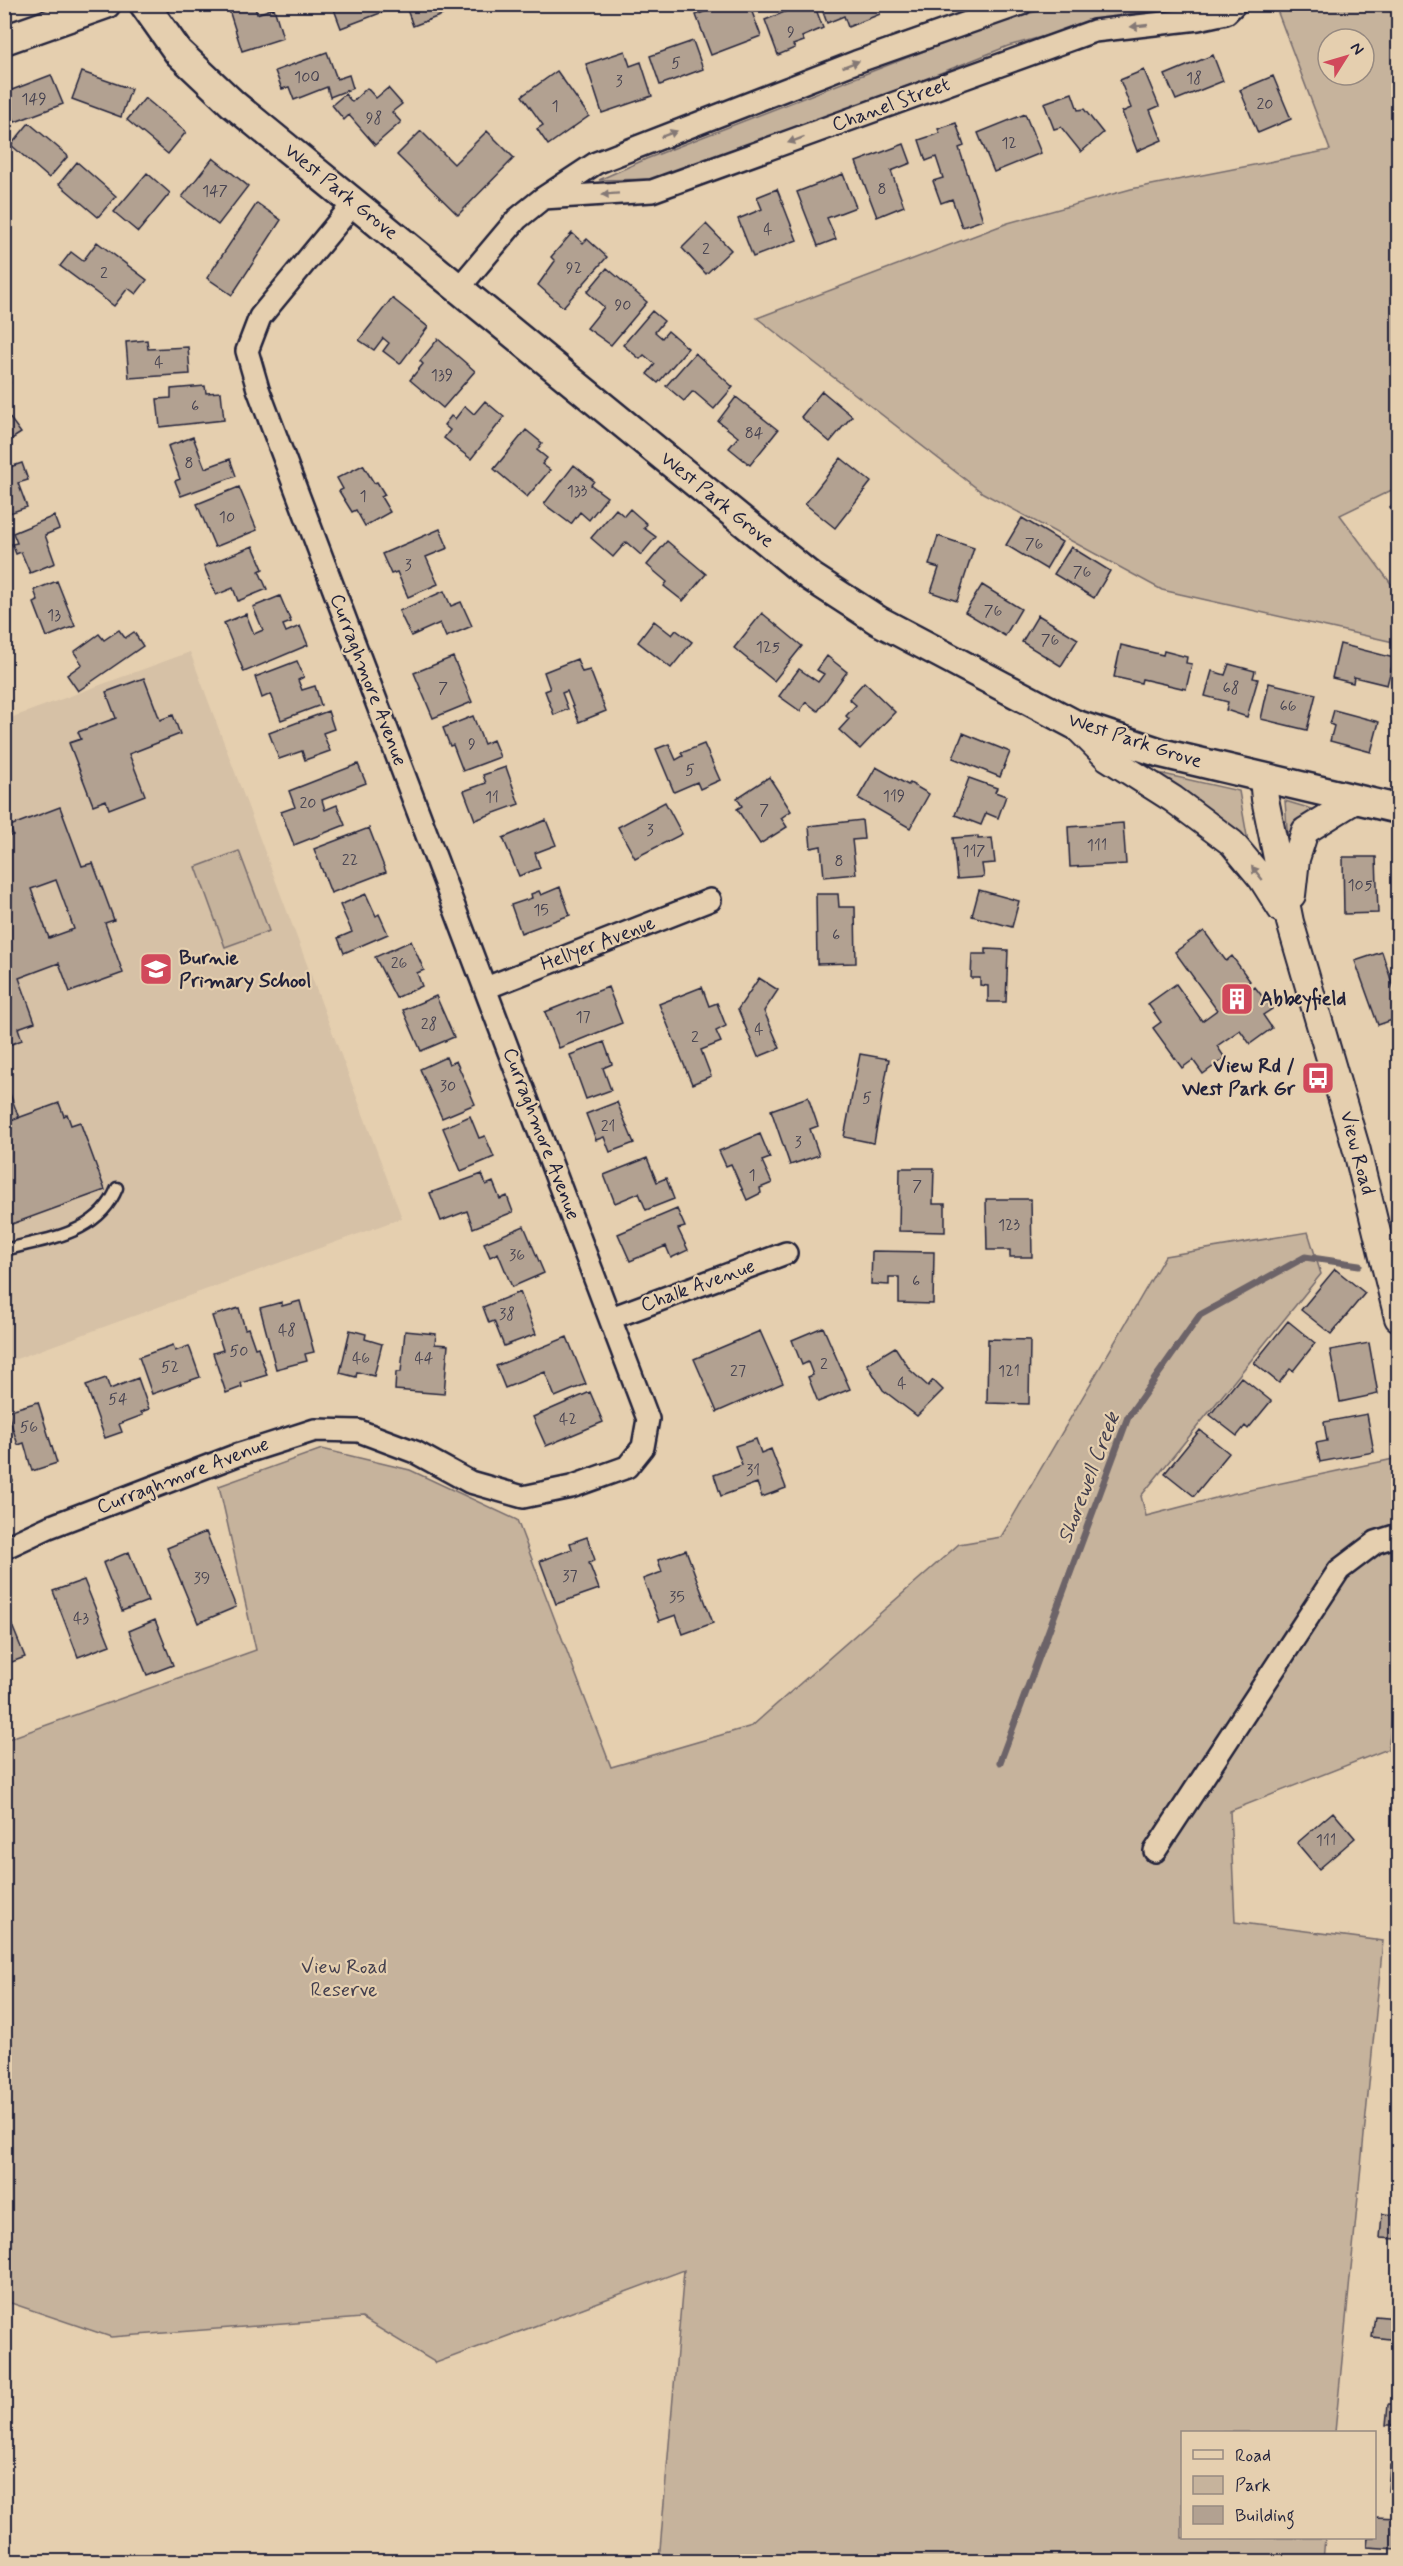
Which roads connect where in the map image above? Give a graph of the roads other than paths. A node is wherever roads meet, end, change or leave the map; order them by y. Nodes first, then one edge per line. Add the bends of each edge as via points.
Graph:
1 (106, 4) edge
2 (144, 4) edge
3 (1021, 4) edge
4 (1235, 4) edge
5 (4, 40) edge
6 (543, 198) junction
7 (354, 203) junction
8 (459, 288) junction
9 (1074, 724) junction
10 (1263, 778) junction
11 (1355, 800) junction
12 (1398, 809) edge
13 (710, 900) dead end
14 (1290, 922) junction
15 (486, 988) junction
16 (117, 1188) dead end
17 (4, 1250) edge
18 (786, 1253) dead end
19 (611, 1318) junction
20 (1398, 1318) edge
21 (1398, 1535) edge
22 (4, 1548) edge
23 (1155, 1851) dead end

1 - 5 main road
2 - 7 main road, West Park Grove via 178,52 233,104
6 -> 3 street via 596,163 856,62
4 -> 6 street, Chanel Street via 1227,13 1198,19 1094,31 652,191
6 - 8 street via 517,219
7 - 8 main road, West Park Grove
7 - 15 street, Curraghmore Avenue via 260,317 247,351 262,400
8 - 9 main road, West Park Grove via 811,577 879,621
9 - 10 main road, West Park Grove via 1161,753
14 -> 9 street via 1232,843 1107,757
10 - 11 main road, West Park Grove
10 - 14 street, View Road
11 - 12 main road, West Park Grove
11 - 14 street via 1305,831 1296,859
13 - 15 street, Hellyer Avenue
14 - 20 street, View Road via 1357,1151
15 - 19 street, Curraghmore Avenue
16 - 17 lane via 99,1216 79,1229
18 - 19 street, Chalk Avenue
19 - 22 street, Curraghmore Avenue via 648,1419 644,1447 627,1467 571,1487 523,1497 470,1482 416,1452 359,1431 315,1430 237,1455
21 - 23 street via 1376,1542 1340,1570

